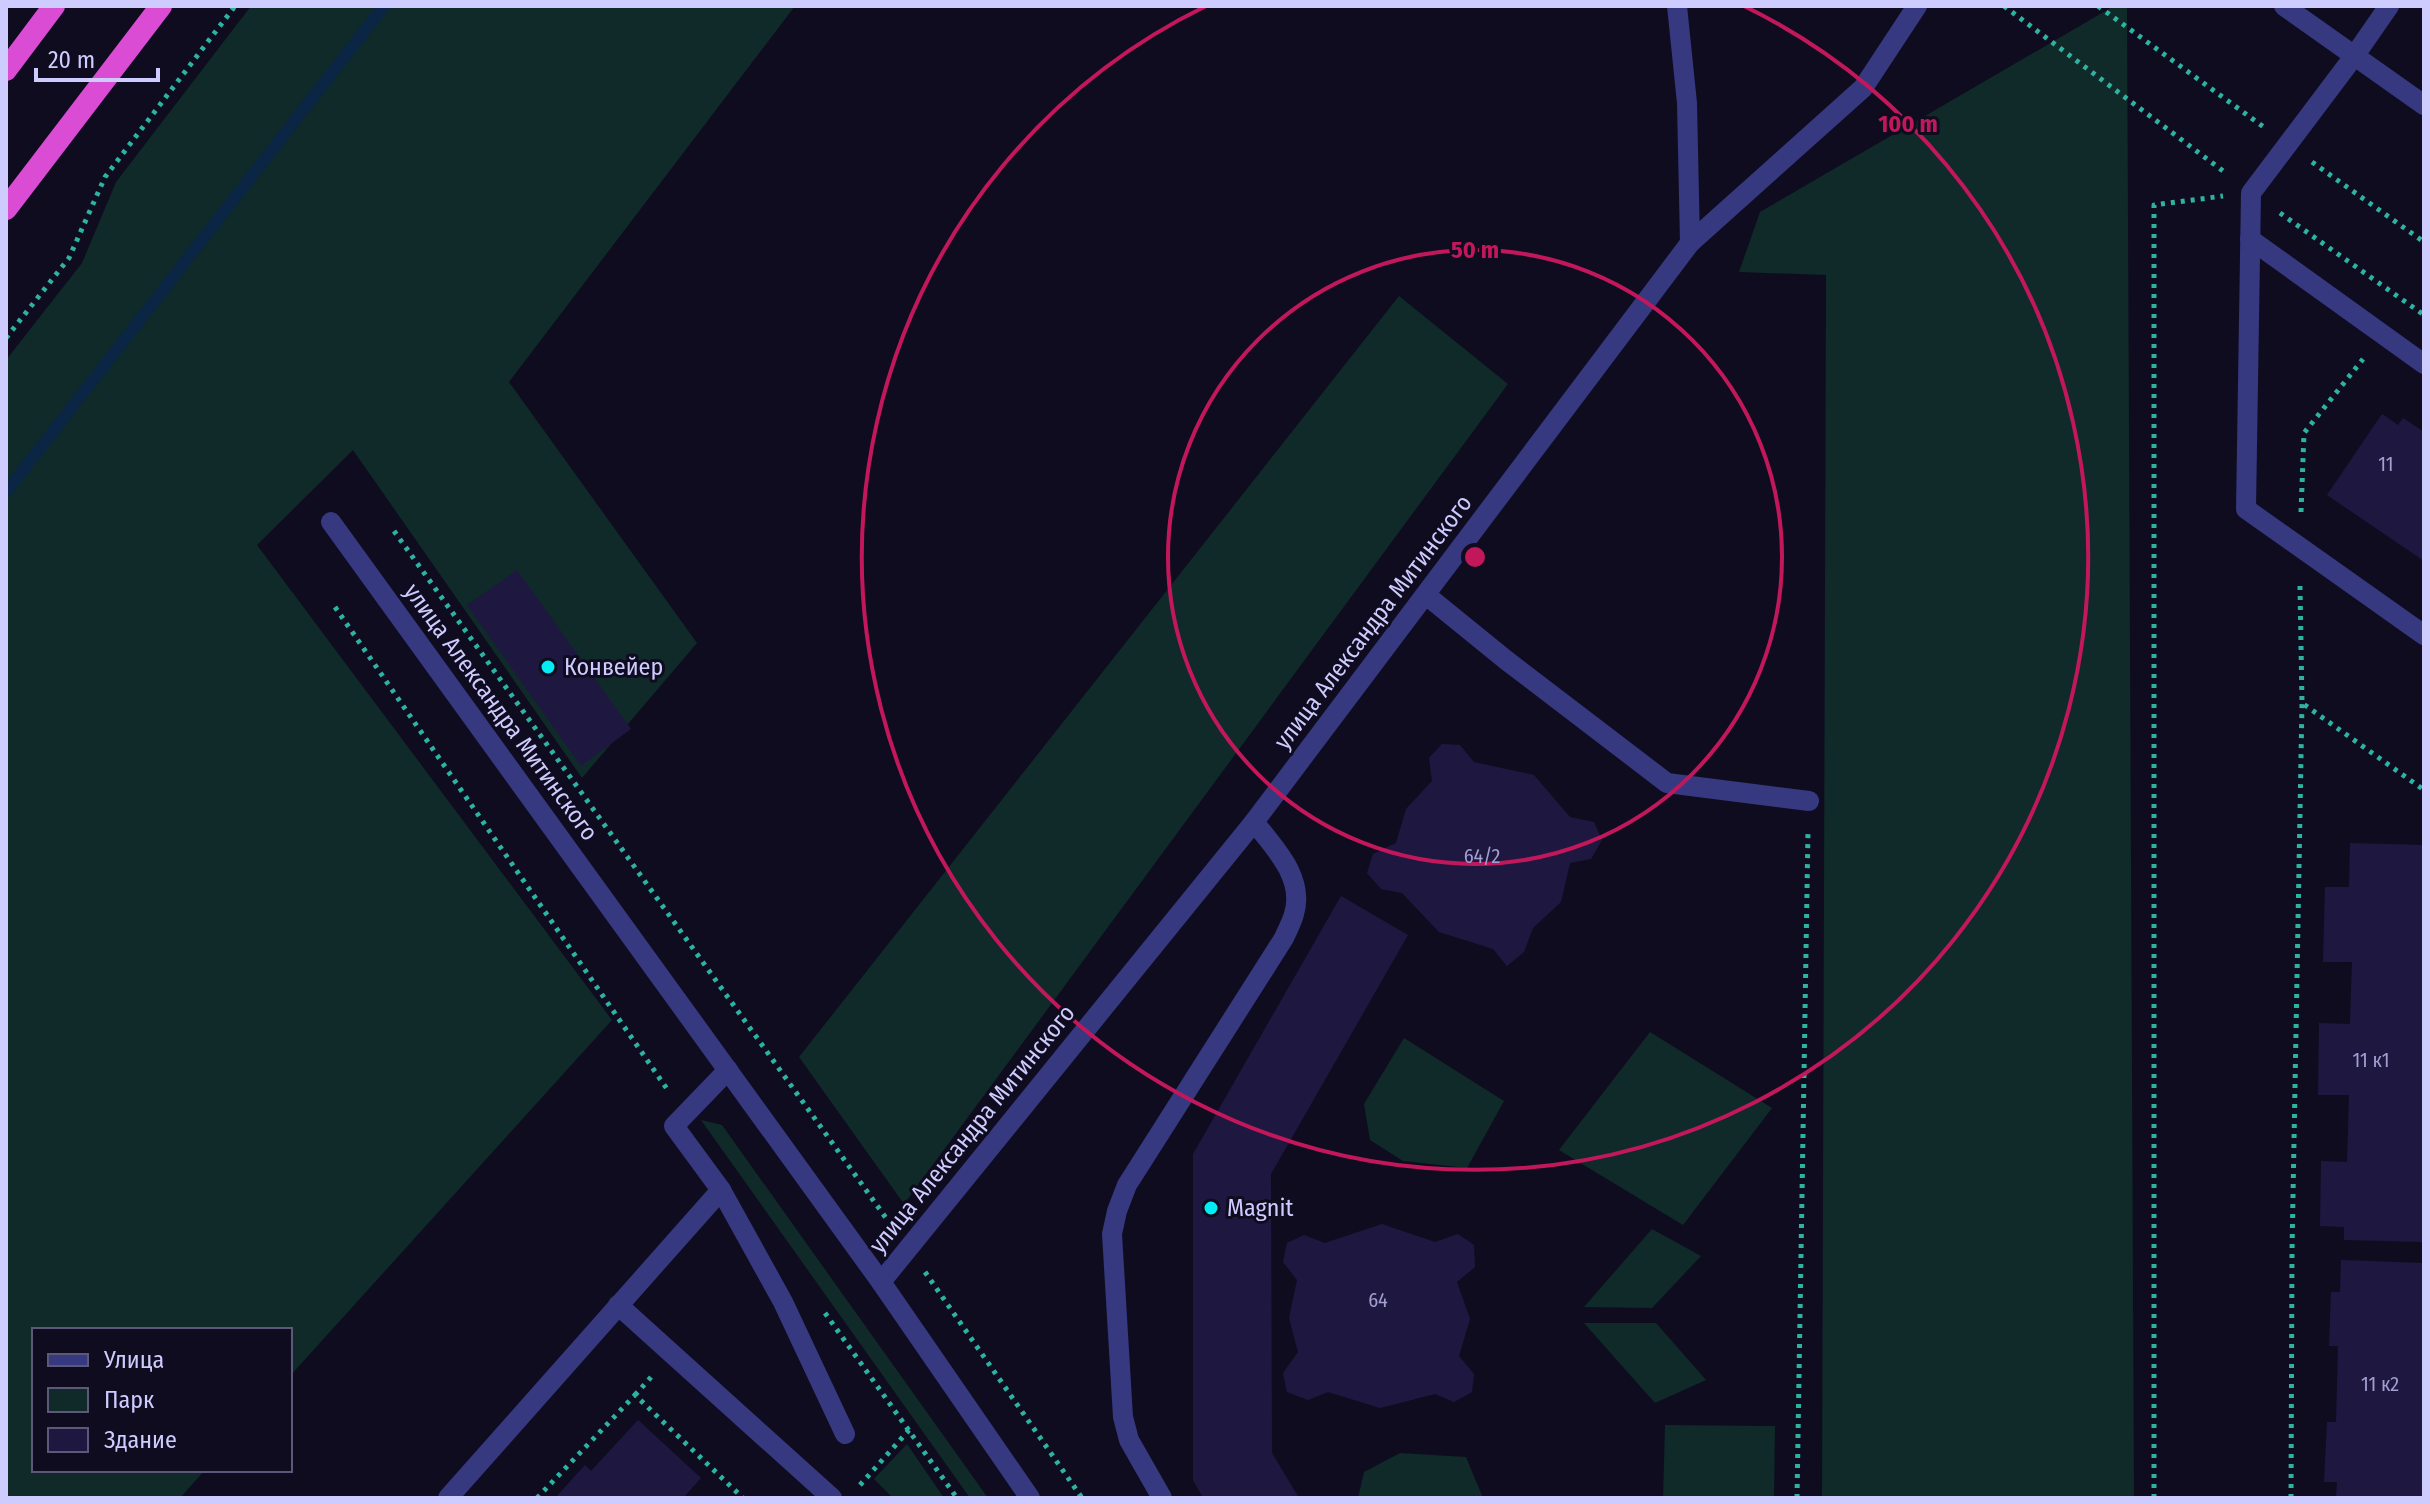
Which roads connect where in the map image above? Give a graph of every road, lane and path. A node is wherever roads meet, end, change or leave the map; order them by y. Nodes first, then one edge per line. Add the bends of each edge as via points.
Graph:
1 (54, 6) edge
2 (161, 6) edge
3 (235, 6) edge
4 (1677, 6) edge
5 (1917, 6) edge
6 (2004, 6) edge
7 (2098, 6) edge
8 (2284, 6) edge
9 (2389, 6) edge
10 (2355, 55) junction
11 (6, 70) edge
12 (2424, 105) edge
13 (2288, 144) junction
14 (2251, 193) junction
15 (6, 209) edge
16 (2250, 239) junction
17 (2424, 242) edge
18 (1690, 243) junction
19 (2424, 315) edge
20 (6, 338) edge
21 (2424, 364) edge
22 (331, 522) dead end
23 (394, 531) dead end
24 (1426, 595) junction
25 (335, 607) dead end
26 (2424, 635) edge
27 (2302, 703) dead end
28 (1809, 801) joint
29 (1254, 822) junction
30 (728, 1070) junction
31 (685, 1114) junction
32 (721, 1190) junction
33 (909, 1249) junction
34 (881, 1282) junction
35 (819, 1304) dead end
36 (618, 1305) junction
37 (909, 1430) junction
38 (845, 1434) dead end
39 (858, 1487) dead end
40 (448, 1498) edge
41 (537, 1498) edge
42 (743, 1498) edge
43 (832, 1498) edge
44 (957, 1498) edge
45 (1030, 1498) edge
46 (1082, 1498) edge
47 (1162, 1498) edge
48 (1797, 1498) edge
49 (2154, 1498) edge
50 (2291, 1498) edge

1 - 11 highway
2 - 15 highway
3 - 20 path via 105,177 69,258
4 - 18 street via 1687,103
5 - 18 street, улица Александра Митинского via 1863,88
6 - 14 path
7 - 13 path
8 - 10 street
9 - 10 street
10 - 12 street
10 - 13 street
13 - 14 street
13 - 17 path
14 - 16 street
14 - 19 path
14 - 49 path via 2154,205
16 - 21 street
16 - 26 street via 2246,509
18 - 24 street, улица Александра Митинского
22 - 30 street, улица Александра Митинского
23 - 33 path
24 - 28 street via 1667,783
24 - 29 street, улица Александра Митинского
25 - 31 path
27 - 50 path
28 - 48 path
29 - 33 street, улица Александра Митинского
29 - 47 street via 1285,860 1295,912 1284,938 1127,1185 1112,1234 1123,1417 1129,1440
30 - 31 street
30 - 34 street, улица Александра Митинского
31 - 32 street via 674,1126
32 - 36 street
32 - 38 street via 783,1302
33 - 34 street, улица Александра Митинского
33 - 46 path
34 - 45 street, улица Александра Митинского
35 - 37 path
36 - 40 street
36 - 43 street
37 - 39 path
37 - 44 path
41 - 42 path via 635,1395

